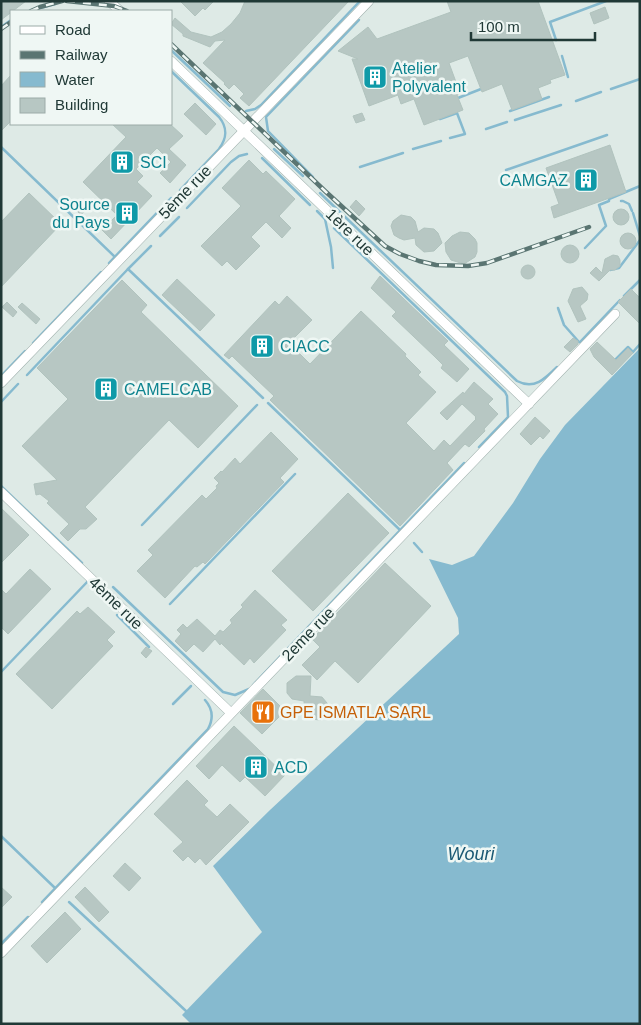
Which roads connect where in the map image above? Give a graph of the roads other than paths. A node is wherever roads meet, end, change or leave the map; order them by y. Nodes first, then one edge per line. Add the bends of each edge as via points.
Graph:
1 (109, 1) edge
2 (369, 1) edge
3 (119, 10) edge
4 (172, 62) edge
5 (244, 131) junction
6 (615, 314) dead end
7 (1, 383) edge
8 (529, 404) junction
9 (1, 492) edge
10 (232, 713) junction
11 (1, 953) edge

1 - 3 street
2 - 5 street, 5ème rue
4 - 5 street, 1ère rue
5 - 7 street, 5ème rue
5 - 8 street, 1ère rue
6 - 8 street, 2eme rue
8 - 10 street, 2eme rue
9 - 10 street, 4ème rue
10 - 11 street, 2eme rue

